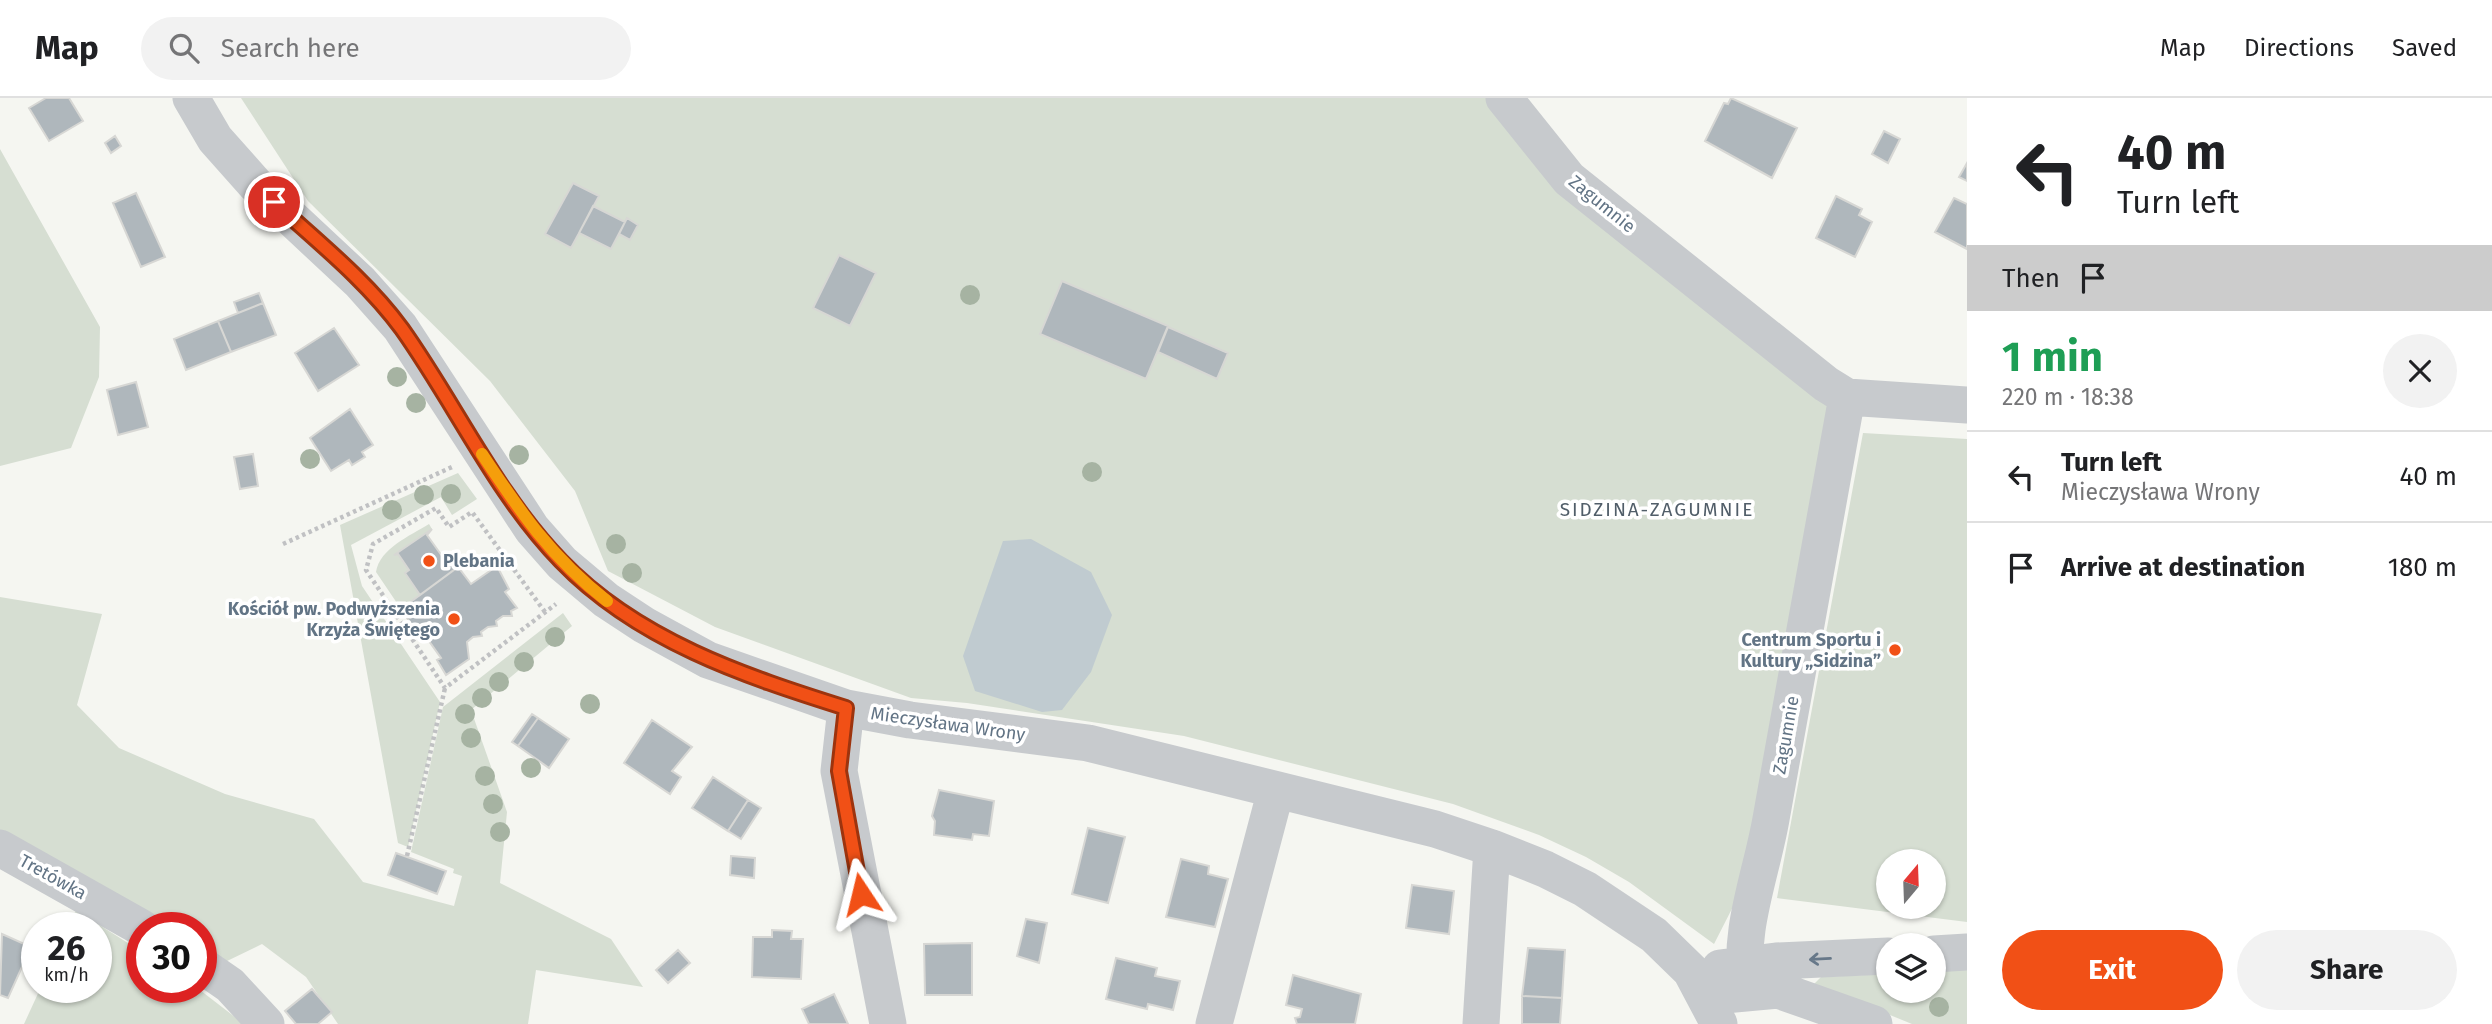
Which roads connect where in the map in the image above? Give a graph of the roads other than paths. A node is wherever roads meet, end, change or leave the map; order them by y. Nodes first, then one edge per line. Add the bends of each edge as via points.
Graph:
1 (191, 98) edge
2 (1504, 98) edge
3 (1847, 397) junction
4 (1967, 405) edge
5 (846, 708) junction
6 (1276, 790) junction
7 (0, 848) edge
8 (1492, 848) junction
9 (126, 919) edge
10 (1967, 952) edge
11 (1946, 953) edge
12 (1876, 958) edge
13 (1691, 971) junction
14 (217, 976) edge
15 (1745, 978) junction
16 (1713, 1014) edge
17 (266, 1024) edge
18 (888, 1024) edge
19 (1214, 1024) edge
20 (1481, 1024) edge
21 (1874, 1024) edge

1 - 5 street, Mieczysława Wrony via 215,139 255,184 360,282 400,327 532,529 562,563 606,600 708,660
2 - 3 street, Zagumnie via 1569,179
3 - 4 street, Zagumnie
3 - 15 street, Zagumnie via 1766,846 1743,942
5 - 6 street, Mieczysława Wrony via 1088,743
5 - 18 street via 839,771
6 - 8 street, Mieczysława Wrony via 1435,829
6 - 19 street
7 - 9 street, Tretówka
8 - 13 street, Mieczysława Wrony via 1545,869 1618,908
8 - 20 street
10 - 11 street
12 -> 15 street
13 - 15 street
13 - 16 street, Mieczysława Wrony
14 - 17 street
15 - 16 street
15 - 21 street

